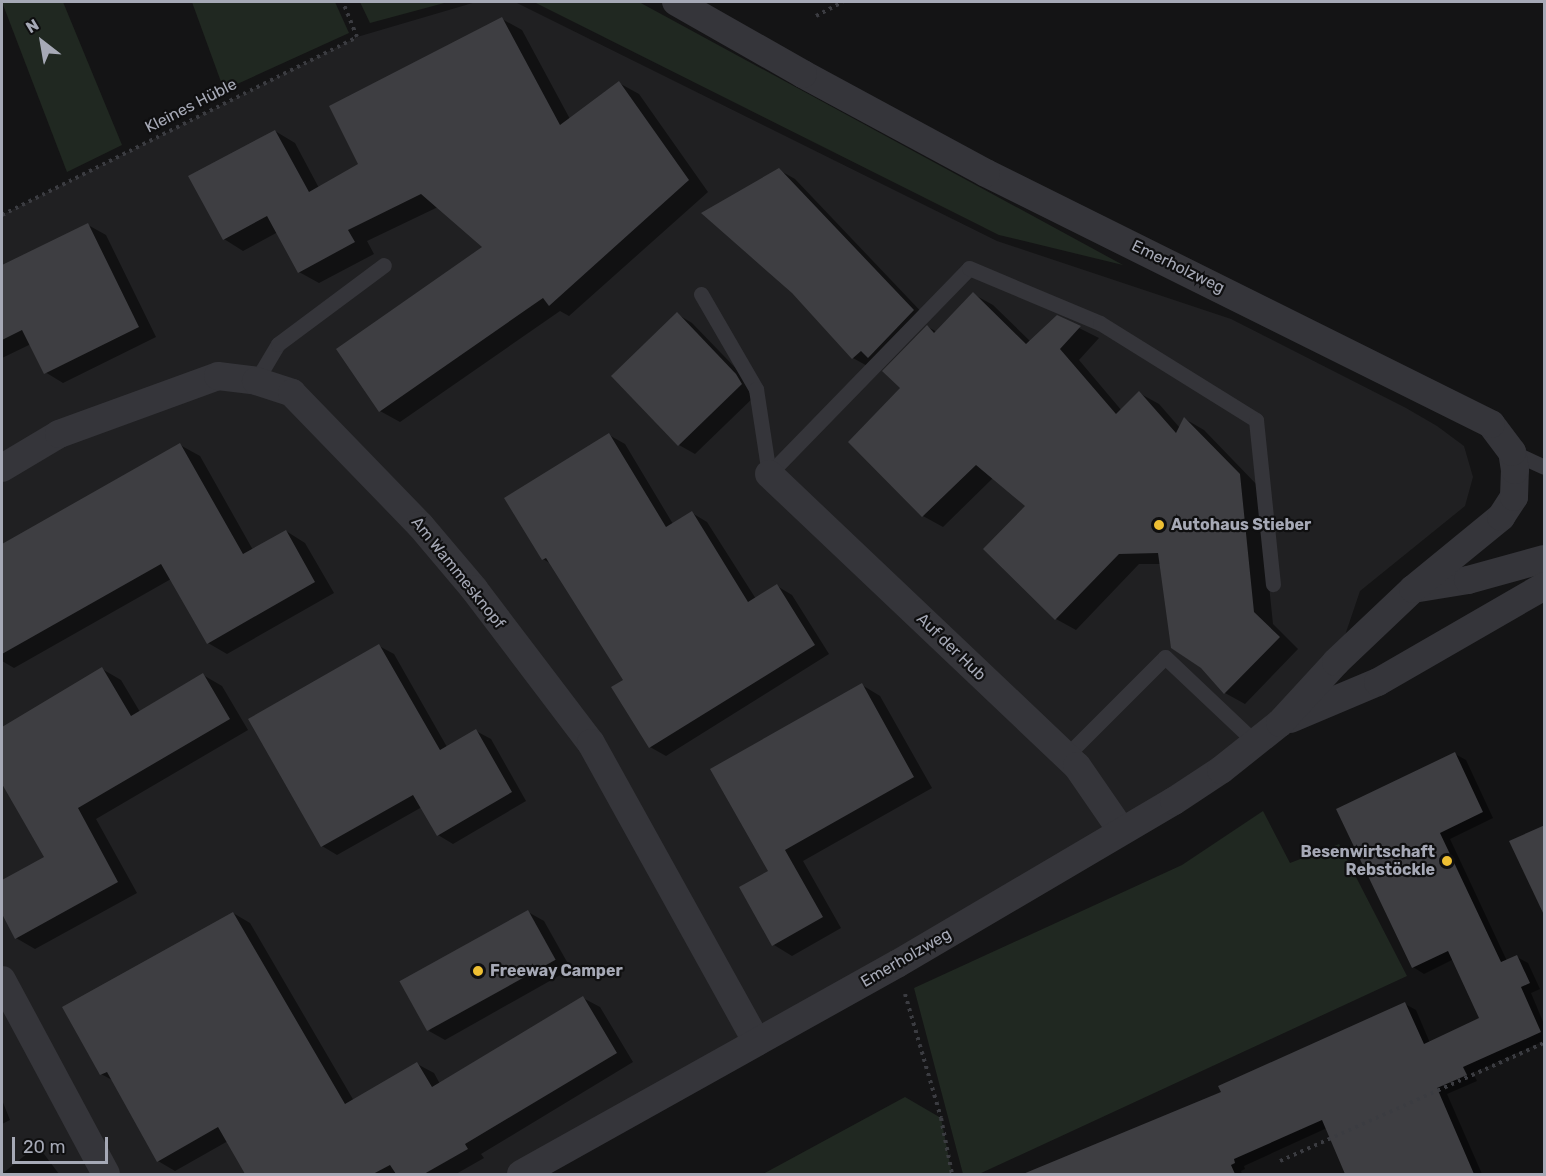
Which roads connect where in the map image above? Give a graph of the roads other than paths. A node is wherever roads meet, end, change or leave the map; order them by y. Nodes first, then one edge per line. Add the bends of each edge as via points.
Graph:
1 (676, 2) edge
2 (384, 265) dead end
3 (701, 294) dead end
4 (256, 381) junction
5 (1512, 452) junction
6 (1545, 467) edge
7 (2, 468) edge
8 (769, 474) junction
9 (1545, 560) edge
10 (1273, 584) dead end
11 (1545, 586) edge
12 (1413, 589) junction
13 (1280, 723) junction
14 (1256, 743) junction
15 (1066, 756) junction
16 (1121, 831) junction
17 (2, 980) edge
18 (757, 1042) junction
19 (106, 1174) edge
20 (521, 1174) edge

1 - 5 street, Emerholzweg via 986,173 1491,424
2 - 4 lane via 278,344
3 - 8 lane via 756,389
4 - 7 street, Am Wammesknopf via 218,376 59,434
4 - 18 street, Am Wammesknopf via 292,393 420,525 584,734
5 - 6 lane
5 - 12 street, Emerholzweg via 1514,497 1501,517
8 - 10 lane via 969,268 1100,323 1256,420
8 - 15 street, Auf der Hub
9 - 12 street via 1468,580
11 - 13 street, Emerholzweg via 1378,682
12 - 13 street, Emerholzweg via 1336,662
13 - 14 street, Emerholzweg
14 - 15 lane via 1165,657
14 - 16 street, Emerholzweg via 1174,801
15 - 16 street, Auf der Hub
16 - 18 street, Emerholzweg
17 - 19 street
18 - 20 street, Emerholzweg

